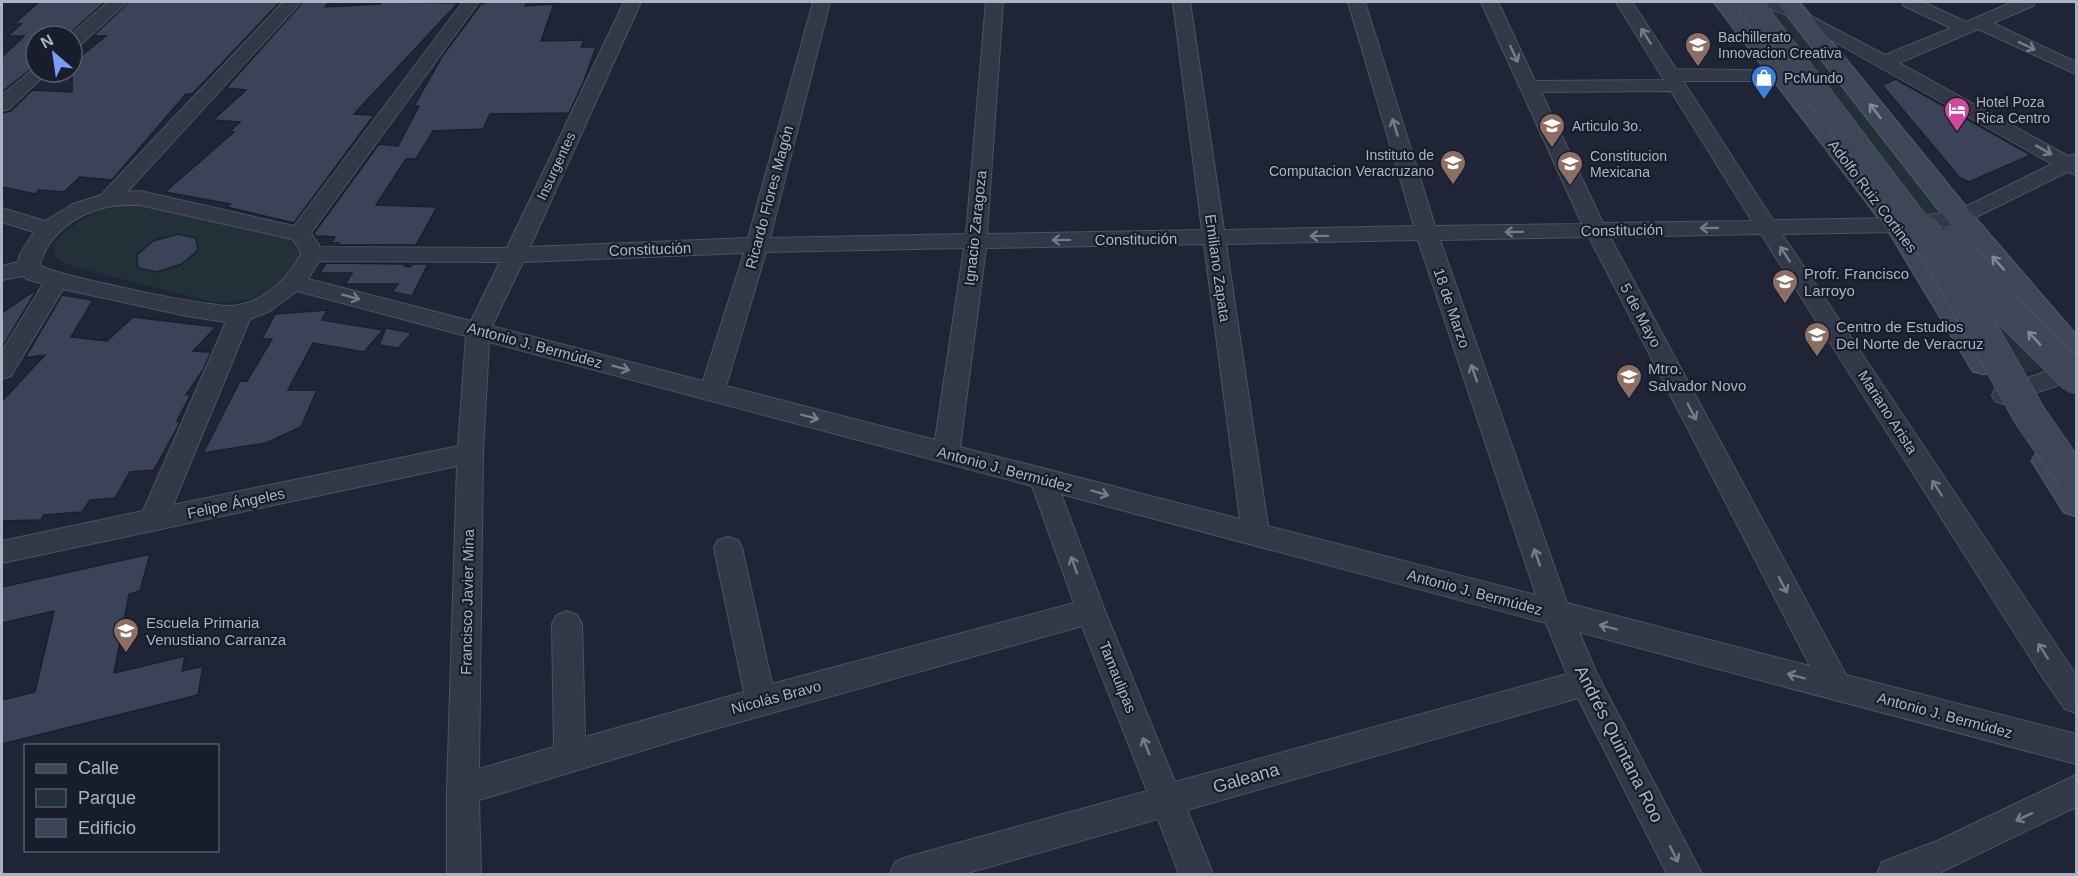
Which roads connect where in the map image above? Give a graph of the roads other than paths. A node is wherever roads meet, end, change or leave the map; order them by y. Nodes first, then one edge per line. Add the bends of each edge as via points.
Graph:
1 (118, 2) edge
2 (292, 2) edge
3 (471, 2) edge
4 (632, 2) edge
5 (820, 2) edge
6 (994, 2) edge
7 (1181, 2) edge
8 (1356, 2) edge
9 (1489, 2) edge
10 (1624, 2) edge
11 (1725, 2) edge
12 (1748, 2) edge
13 (1770, 2) edge
14 (1910, 2) edge
15 (2026, 2) edge
16 (1797, 5) edge
17 (1972, 25) junction
18 (84, 32) edge
19 (1891, 59) junction
20 (2076, 69) edge
21 (1780, 75) junction
22 (1674, 80) junction
23 (26, 84) edge
24 (1529, 87) junction
25 (2, 105) edge
26 (2074, 161) edge
27 (108, 200) junction
28 (2, 216) edge
29 (1960, 218) junction
30 (1899, 225) junction
31 (1767, 227) junction
32 (48, 229) junction
33 (1596, 231) junction
34 (299, 234) junction
35 (1427, 234) junction
36 (1214, 237) junction
37 (976, 242) junction
38 (757, 245) junction
39 (312, 254) junction
40 (515, 255) junction
41 (28, 267) junction
42 (2, 273) edge
43 (57, 280) junction
44 (294, 283) junction
45 (241, 313) junction
46 (478, 330) junction
47 (2076, 355) edge
48 (2, 370) edge
49 (2076, 370) edge
50 (2076, 378) edge
51 (712, 392) junction
52 (2004, 395) junction
53 (470, 453) junction
54 (946, 453) junction
55 (1042, 478) junction
56 (2076, 482) edge
57 (2076, 502) edge
58 (153, 520) junction
59 (1256, 534) junction
60 (728, 548) dead end
61 (2, 552) edge
62 (1091, 611) junction
63 (1556, 613) junction
64 (567, 624) dead end
65 (1586, 682) junction
66 (1836, 686) junction
67 (2076, 699) edge
68 (761, 701) junction
69 (2076, 750) edge
70 (570, 756) junction
71 (463, 790) junction
72 (2076, 791) edge
73 (1167, 801) junction
74 (1951, 865) edge
75 (464, 874) edge
76 (907, 874) edge
77 (1196, 874) edge
78 (1685, 874) edge
79 (1894, 874) edge

1 - 18 street
2 - 27 street
3 - 34 street
4 - 40 street, Insurgentes
5 - 38 street, Ricardo Flores Magón
6 - 37 street, Ignacio Zaragoza
7 - 36 street, Emiliano Zapata
35 -> 8 street, 18 de Marzo
9 -> 24 street, 5 de Mayo
22 -> 10 street, Mariano Arista
11 - 21 main road, Adolfo Ruiz Cortines
12 - 56 main road, bridge via 1937,250 2030,416
13 - 16 street
50 -> 13 main road, bridge via 1976,275
14 - 17 street
15 - 17 street
16 - 19 street
29 -> 16 main road
17 - 19 street
17 -> 20 street
19 - 26 street
21 - 22 street
21 - 30 main road, Adolfo Ruiz Cortines
22 - 24 street
22 - 31 street, Mariano Arista
23 - 25 street
24 - 33 street, 5 de Mayo
26 - 29 street
27 - 32 street via 85,207
27 - 34 street via 140,198
28 - 32 street
29 - 30 street, Constitución
47 -> 29 main road
30 - 31 street, Constitución
30 - 52 main road, Adolfo Ruiz Cortines
31 -> 33 street, Constitución
67 -> 31 street, Mariano Arista
32 - 41 street via 29,254
33 -> 35 street, Constitución
33 -> 66 street, 5 de Mayo
34 - 39 street
35 -> 36 street, Constitución
63 -> 35 street, 18 de Marzo
36 -> 37 street, Constitución
36 - 59 street, Emiliano Zapata
37 - 38 street, Constitución
37 - 54 street, Ignacio Zaragoza
38 - 40 street, Constitución
38 - 51 street, Ricardo Flores Magón
39 - 40 street, Constitución
39 - 44 street
40 - 46 street, Insurgentes
41 - 42 street
41 - 43 street via 35,274
43 - 45 street via 195,310
43 - 48 street
44 - 45 street via 270,301
44 -> 46 street, Antonio J. Bermúdez
45 - 58 street
46 -> 51 street, Antonio J. Bermúdez
46 - 53 street, Francisco Javier Mina
49 - 52 street
51 -> 54 street, Antonio J. Bermúdez
52 - 57 main road, Adolfo Ruiz Cortines
53 - 58 street, Felipe Ángeles
53 - 71 street, Francisco Javier Mina
54 - 55 street, Antonio J. Bermúdez
55 -> 59 street, Antonio J. Bermúdez
62 -> 55 street, Tamaulipas
58 - 61 street, Felipe Ángeles
59 - 63 street, Antonio J. Bermúdez
60 - 68 street
62 - 68 street, Nicolás Bravo
73 -> 62 street, Tamaulipas
63 - 65 street, Andrés Quintana Roo
66 -> 63 street, Antonio J. Bermúdez
64 - 70 street
65 - 73 street, Galeana
65 -> 78 street, Andrés Quintana Roo
66 - 69 street, Antonio J. Bermúdez
68 - 70 street, Nicolás Bravo
70 - 71 street, Nicolás Bravo
71 - 75 street, Francisco Javier Mina
72 -> 74 street
73 - 76 street, Galeana
73 - 77 street, Tamaulipas
74 - 79 street

